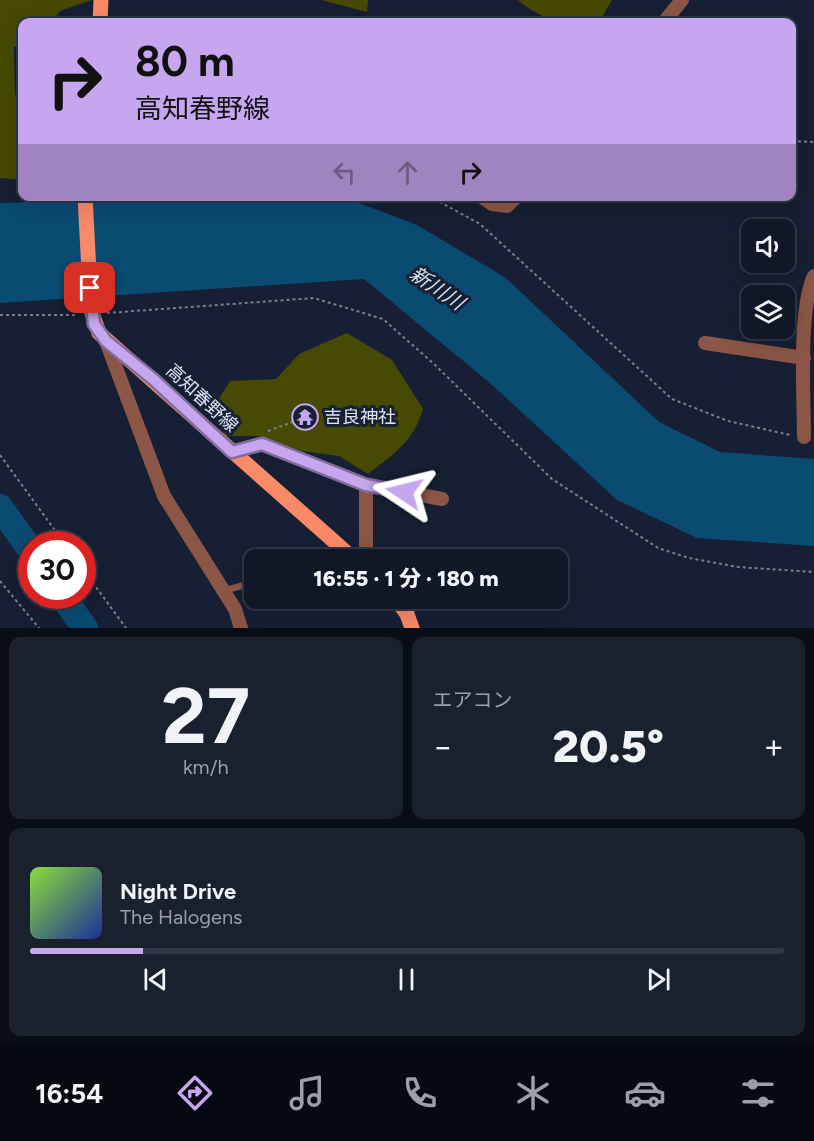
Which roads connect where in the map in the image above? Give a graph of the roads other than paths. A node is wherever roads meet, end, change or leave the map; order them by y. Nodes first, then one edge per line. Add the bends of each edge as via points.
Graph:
1 (101, 0) edge
2 (682, 0) edge
3 (100, 18) edge
4 (667, 18) edge
5 (85, 201) edge
6 (488, 201) edge
7 (512, 201) edge
8 (814, 276) edge
9 (106, 341) junction
10 (705, 343) dead end
11 (804, 358) junction
12 (804, 437) road end
13 (232, 452) junction
14 (366, 485) junction
15 (442, 499) dead end
16 (342, 549) edge
17 (355, 549) edge
18 (244, 585) edge
19 (224, 591) junction
20 (404, 609) edge
21 (241, 628) edge
22 (411, 628) edge

1 - 3 main road
2 - 4 street
5 - 9 main road, 高知春野線 via 92,313 94,324
6 - 7 street via 507,206
8 - 11 street via 808,289
9 - 13 main road, 高知春野線
9 - 19 street via 164,496
10 - 11 street
11 - 12 street
13 - 14 street via 262,444
13 - 16 main road, 高知春野線
14 - 15 street
14 - 17 street
18 - 19 lane
19 - 21 street
20 - 22 main road

